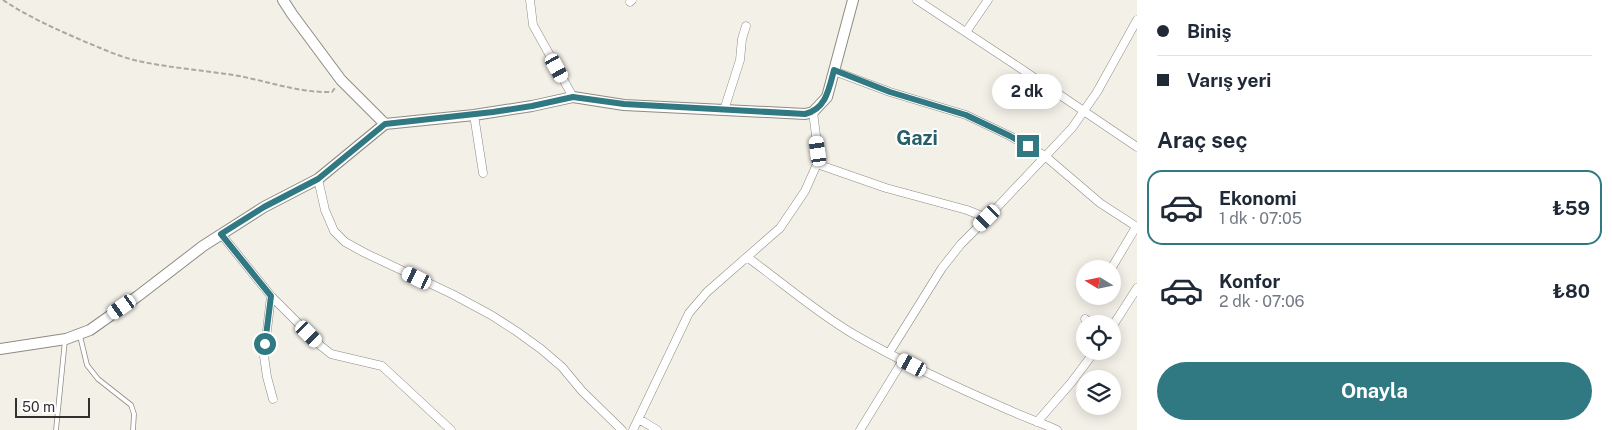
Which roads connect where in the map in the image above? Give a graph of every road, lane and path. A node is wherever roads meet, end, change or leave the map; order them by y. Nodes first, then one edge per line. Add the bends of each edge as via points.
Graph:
1 (3, 0) edge
2 (283, 0) edge
3 (530, 0) edge
4 (853, 0) edge
5 (917, 0) edge
6 (988, 0) edge
7 (1137, 20) edge
8 (746, 26) dead end
9 (966, 32) junction
10 (834, 70) junction
11 (341, 80) junction
12 (573, 97) junction
13 (724, 110) junction
14 (813, 112) junction
15 (1084, 112) junction
16 (474, 115) junction
17 (385, 124) junction
18 (1137, 148) edge
19 (1045, 156) junction
20 (817, 164) junction
21 (483, 173) dead end
22 (318, 179) junction
23 (987, 218) junction
24 (1137, 227) edge
25 (221, 234) junction
26 (747, 257) junction
27 (1117, 260) edge
28 (1137, 288) edge
29 (271, 296) junction
30 (1120, 315) edge
31 (80, 334) junction
32 (66, 338) junction
33 (0, 349) edge
34 (889, 353) junction
35 (903, 360) junction
36 (1087, 360) edge
37 (273, 399) dead end
38 (639, 419) junction
39 (1037, 422) junction
40 (56, 430) edge
41 (133, 430) edge
42 (451, 430) edge
43 (622, 430) edge
44 (634, 430) edge
45 (657, 430) edge
46 (860, 430) edge
47 (1057, 430) edge

1 - 11 path via 52,28 134,60 321,92 332,92
2 - 11 street
3 - 12 street via 533,25
4 - 10 street
5 - 9 street
6 - 9 street
7 - 15 street
8 - 13 street via 740,60
9 - 15 street
10 - 14 street via 827,97
10 - 19 street via 890,92 966,115
11 - 17 street
12 - 13 street via 624,104
12 - 16 street
13 - 14 street
14 - 20 street
15 - 18 street
15 - 19 street
16 - 17 street
16 - 21 street
17 - 22 street
19 - 23 street
19 - 24 street via 1100,203
20 - 23 street
20 - 26 street via 805,191 780,228
22 - 25 street
22 - 43 street via 334,232 346,242 452,294 516,331 562,367
23 - 34 street via 942,268
24 - 27 street
25 - 29 street
25 - 31 street via 90,330
26 - 34 street via 816,309
26 - 38 street via 707,292 689,313
28 - 30 street
29 - 37 street via 264,356
29 - 42 street via 331,354 382,366
31 - 32 street
31 - 41 lane via 87,365 98,379 131,405
32 - 33 street
32 - 40 lane
34 - 35 street
35 - 39 street
35 - 46 street
36 - 39 street
38 - 44 street
38 - 45 street
39 - 47 street

